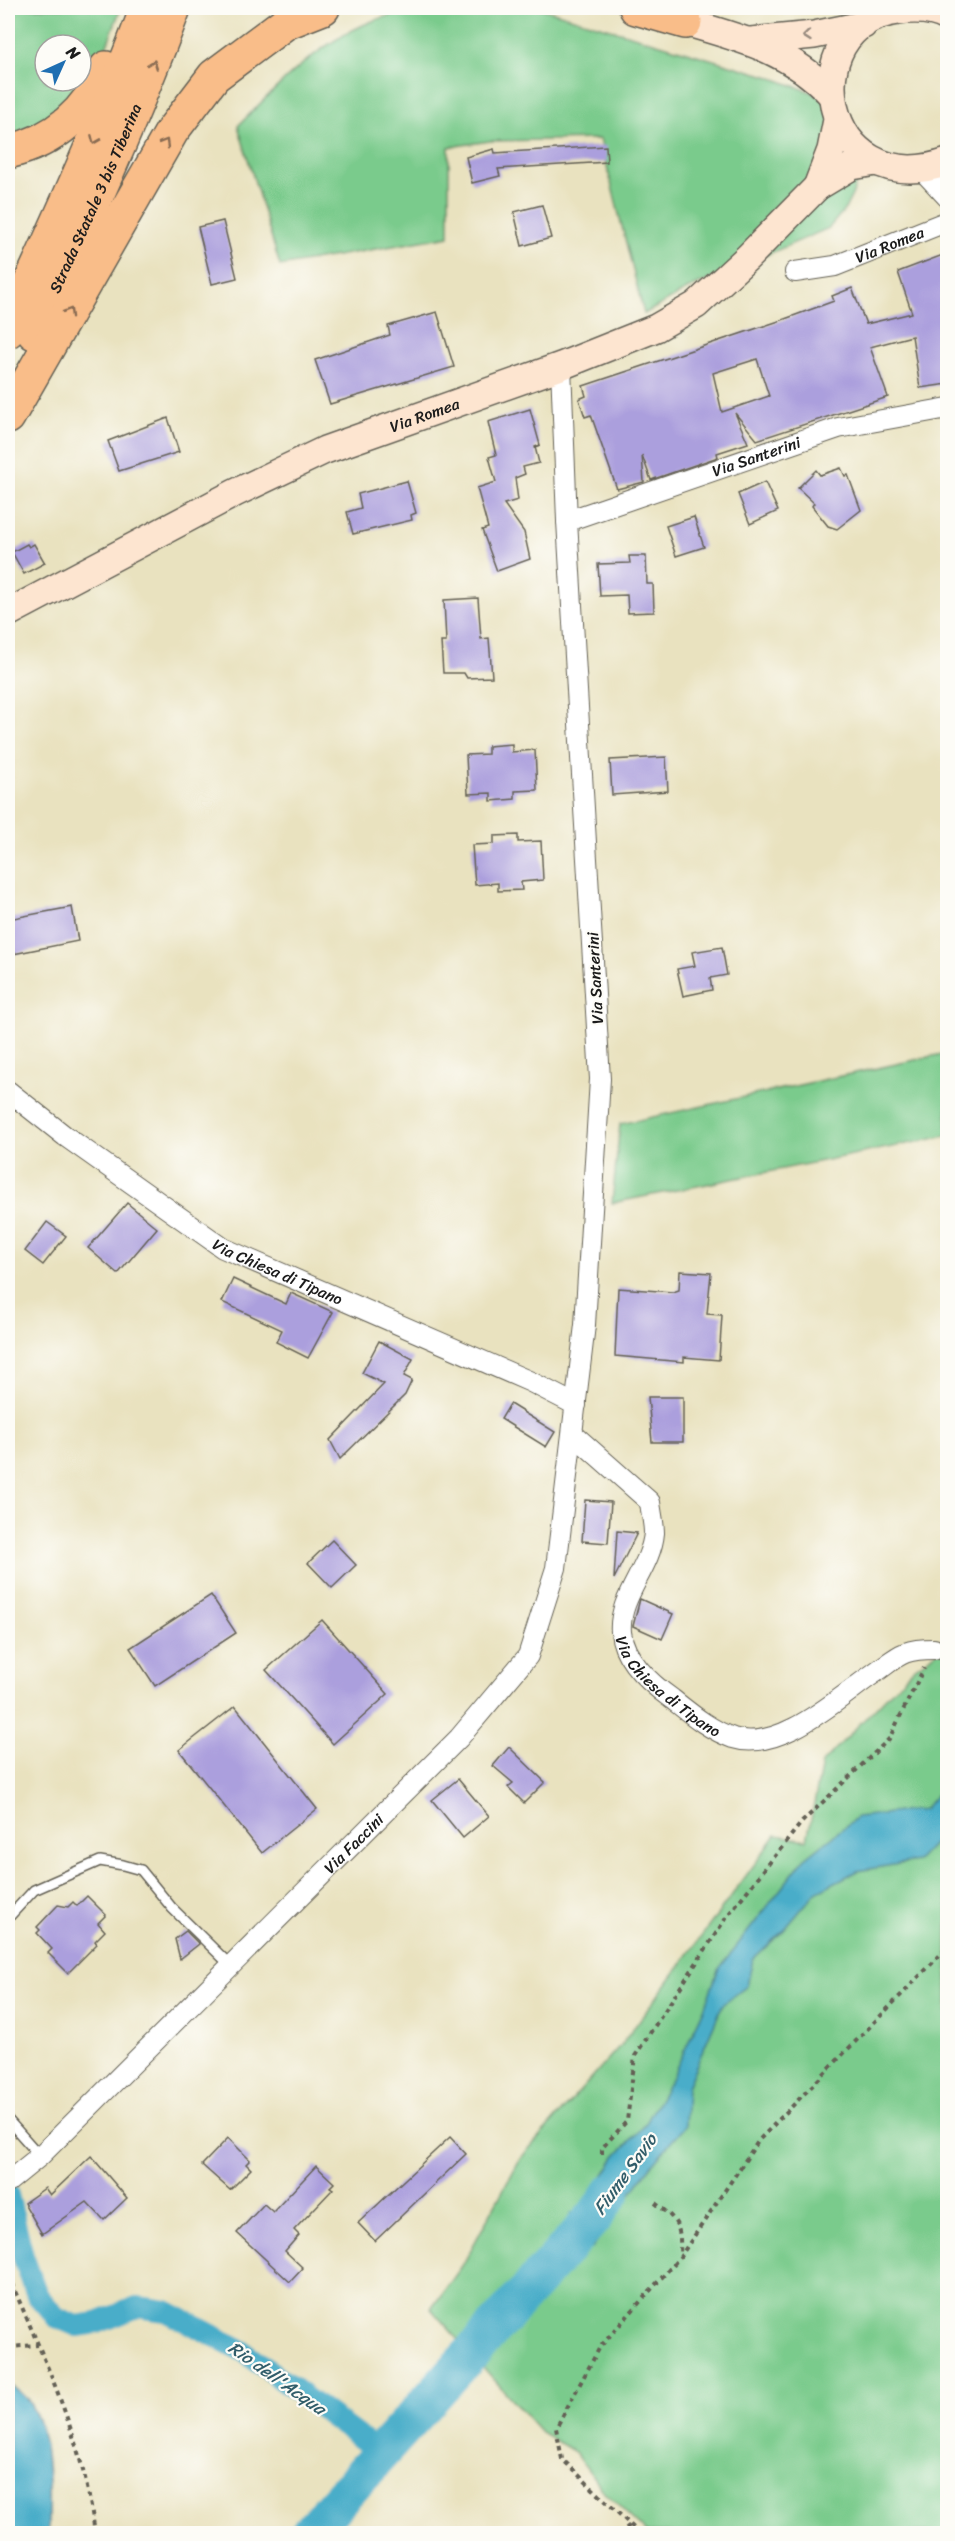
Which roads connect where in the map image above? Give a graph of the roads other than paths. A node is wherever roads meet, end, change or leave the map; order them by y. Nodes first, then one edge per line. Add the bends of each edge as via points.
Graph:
1 (130, 8) edge
2 (147, 8) edge
3 (174, 8) edge
4 (324, 8) edge
5 (636, 8) edge
6 (686, 15) edge
7 (948, 18) edge
8 (863, 25) junction
9 (750, 41) junction
10 (831, 94) junction
11 (837, 120) junction
12 (8, 152) edge
13 (876, 162) junction
14 (948, 162) edge
15 (921, 170) junction
16 (816, 187) junction
17 (948, 198) edge
18 (948, 221) edge
19 (795, 272) dead end
20 (8, 331) edge
21 (561, 366) junction
22 (8, 386) edge
23 (948, 408) edge
24 (8, 417) edge
25 (567, 521) junction
26 (8, 613) edge
27 (8, 1091) edge
28 (576, 1406) junction
29 (573, 1434) junction
30 (934, 1648) road end
31 (8, 1918) edge
32 (230, 1965) junction
33 (8, 2121) edge
34 (40, 2156) junction
35 (14, 2177) edge

1 - 12 highway via 98,88 71,123 33,146
2 -> 20 highway, Strada Statale 3 bis Tiberina via 69,200
22 -> 3 highway, Strada Statale 3 bis Tiberina via 92,209
24 -> 4 highway via 179,122 214,76 285,23
5 - 6 highway
6 - 9 main road
7 - 8 main road, Via Romea via 916,9 889,12
8 -> 9 main road via 814,35
8 - 10 main road, Via Romea via 845,44 834,68
9 - 10 main road via 812,74
10 - 11 main road, Via Romea
11 - 13 main road, Via Romea via 853,145
11 - 16 main road, Via Romea via 831,150
13 - 15 main road, Via Romea via 898,170
13 - 16 main road, Via Romea via 852,166
14 - 15 main road, Via Romea
15 - 17 street
16 - 21 main road, Via Romea via 696,305 656,328
18 - 19 street, Via Romea via 835,266
21 - 25 street, Via Santerini
21 - 26 main road, Via Romea via 325,450 235,492
23 - 25 street, Via Santerini via 838,428
25 - 28 street, Via Santerini via 600,1079 585,1325
27 - 28 street, Via Chiesa di Tipano via 223,1248 531,1382
28 - 29 street, Via Santerini
29 - 30 street, Via Chiesa di Tipano via 650,1502 654,1534 625,1606 621,1630 627,1653 669,1697 709,1727 735,1739 751,1740 791,1731 909,1649
29 - 32 street, Via Faccini via 556,1568 528,1656 459,1737
31 - 32 lane via 34,1890 100,1861 123,1865 141,1870 172,1908
32 - 34 street, Via Faccini
33 - 34 lane
34 - 35 street, Via Faccini

